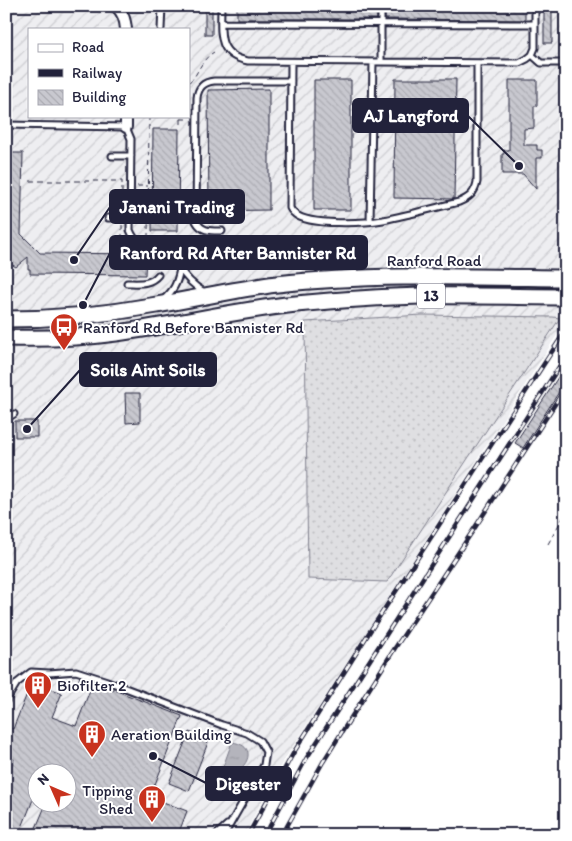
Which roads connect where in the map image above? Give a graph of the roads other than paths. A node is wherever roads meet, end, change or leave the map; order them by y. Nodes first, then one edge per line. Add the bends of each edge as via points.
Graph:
1 (116, 6) edge
2 (162, 6) edge
3 (220, 6) edge
4 (381, 6) edge
5 (535, 6) edge
6 (221, 23) junction
7 (381, 24) junction
8 (535, 24) junction
9 (126, 28) edge
10 (162, 28) edge
11 (532, 55) junction
12 (291, 62) junction
13 (373, 62) junction
14 (380, 62) junction
15 (477, 63) junction
16 (566, 63) edge
17 (291, 81) junction
18 (126, 121) edge
19 (6, 126) edge
20 (112, 156) dead end
21 (131, 156) junction
22 (108, 218) dead end
23 (130, 218) junction
24 (370, 221) junction
25 (222, 231) dead end
26 (166, 248) junction
27 (158, 263) dead end
28 (180, 269) junction
29 (158, 275) dead end
30 (566, 278) edge
31 (127, 283) dead end
32 (210, 296) junction
33 (566, 298) edge
34 (155, 306) junction
35 (6, 319) edge
36 (10, 341) edge
37 (14, 414) dead end
38 (6, 422) edge
39 (6, 701) edge
40 (231, 820) junction
41 (216, 835) edge
42 (224, 835) edge

1 - 9 street via 124,16
2 - 10 lane
3 - 6 lane
4 - 7 lane
5 - 8 lane
6 - 7 lane
6 - 12 lane via 224,46 240,60
7 - 8 lane
7 - 14 lane
8 - 11 lane
11 - 15 lane via 520,63
11 - 16 lane via 541,63
12 - 13 lane
12 - 17 lane
13 - 14 lane
13 - 24 lane
14 - 15 lane
15 - 24 lane via 476,189 467,199
17 - 24 lane via 290,208 304,219
17 - 25 lane via 209,82 201,86 197,94 196,221 202,229
18 - 19 lane
18 - 21 lane
20 - 21 lane
21 - 23 lane
22 - 23 lane
23 - 26 lane via 130,230 137,241
26 - 27 lane
26 - 28 lane via 172,252
28 - 32 lane via 197,288
28 - 34 lane via 172,292
29 - 31 lane via 148,282
30 - 32 main road, Ranford Road / 13 via 343,278
32 - 34 main road, Ranford Road / 13
33 - 36 main road, 13 via 422,296 296,304 114,334
34 - 35 main road, Ranford Road / 13 via 48,318
37 - 38 lane
39 - 40 lane via 17,683 31,672 76,670 247,733 260,741 266,752 264,765
40 - 41 lane
40 - 42 lane

